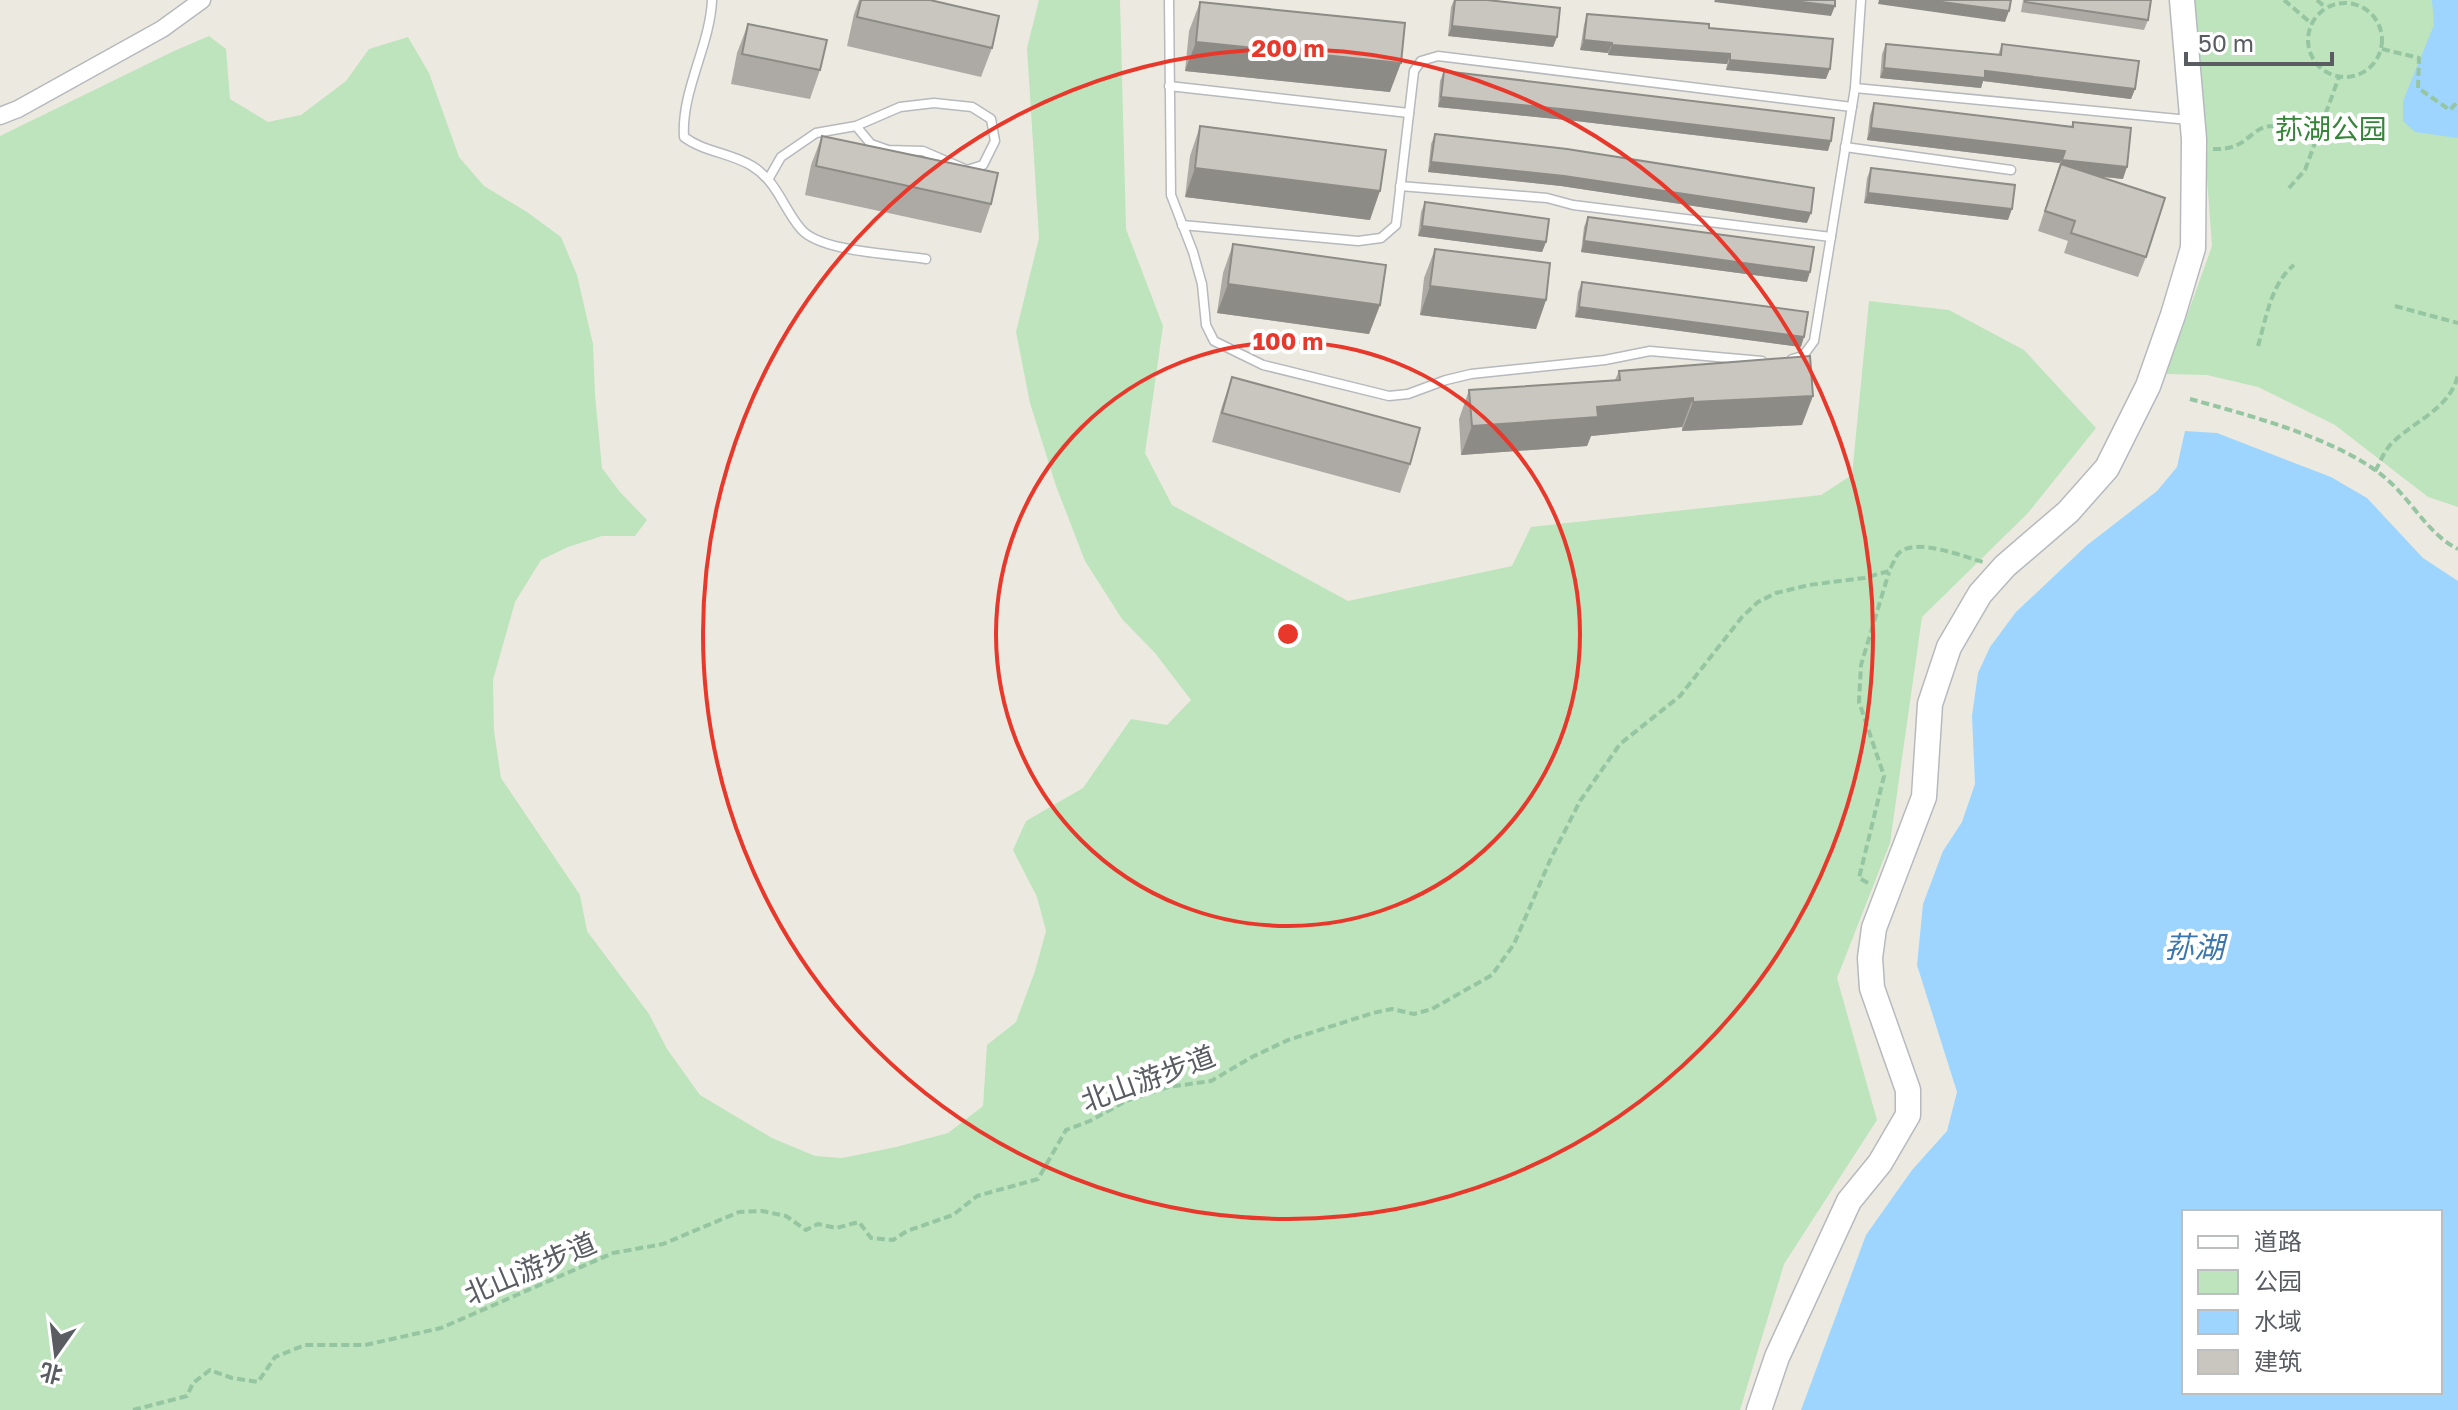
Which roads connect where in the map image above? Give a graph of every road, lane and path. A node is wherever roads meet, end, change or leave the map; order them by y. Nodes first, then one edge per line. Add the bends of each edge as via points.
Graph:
1 (202, 0) edge
2 (712, 0) edge
3 (1169, 0) edge
4 (1861, 0) edge
5 (2182, 0) edge
6 (2284, 0) edge
7 (2317, 0) edge
8 (2326, 8) junction
9 (2312, 24) junction
10 (2382, 49) junction
11 (2339, 77) junction
12 (1169, 86) junction
13 (1855, 88) junction
14 (2458, 101) edge
15 (1852, 107) junction
16 (1409, 113) junction
17 (0, 116) edge
18 (2193, 120) junction
19 (856, 126) junction
20 (2317, 140) junction
21 (1845, 147) junction
22 (2194, 148) junction
23 (2011, 170) dead end
24 (769, 178) junction
25 (1400, 186) junction
26 (2289, 188) dead end
27 (1182, 225) junction
28 (1831, 237) junction
29 (926, 259) dead end
30 (2294, 265) dead end
31 (2395, 306) dead end
32 (2458, 323) edge
33 (2258, 346) dead end
34 (2458, 375) edge
35 (2190, 399) dead end
36 (2375, 471) junction
37 (2458, 549) edge
38 (2005, 566) junction
39 (1889, 571) junction
40 (1887, 893) junction
41 (133, 1410) edge
42 (1759, 1410) edge

1 - 17 street via 162,29
2 - 24 lane via 683,121 684,137 751,164
3 - 12 lane
4 - 13 lane
5 - 18 main road
6 - 9 path
7 - 8 path
8 - 9 path
8 - 10 path via 2348,3 2368,11 2381,28
9 - 11 path via 2311,55 2324,71
10 - 11 path via 2364,73
10 - 14 path via 2419,58 2418,88 2450,110
11 - 20 path
12 - 16 lane
12 - 27 lane via 1171,195
13 - 15 lane
13 - 18 lane
15 - 16 lane via 1438,56 1421,61 1414,71
15 - 21 lane
16 - 25 lane
18 - 22 main road
19 - 19 lane via 900,107 972,107 991,119 995,141 983,165 967,170 923,151 871,144
19 - 24 lane via 816,133 781,157
20 - 22 path via 2269,125 2238,147
20 - 26 path via 2305,170
21 - 23 lane
21 - 28 lane
22 - 38 main road via 2193,248 2148,386 2107,468 2068,512
24 - 29 lane via 802,231 823,244
25 - 27 lane via 1396,225 1381,238 1358,241
25 - 28 lane via 1547,198
27 - 28 lane via 1214,341 1263,365 1389,396 1471,374 1650,351 1778,363 1803,356 1814,341
30 - 33 path via 2273,296
31 - 32 path
34 - 36 path via 2442,405 2393,442
35 - 36 path via 2312,439
36 - 37 path
38 - 39 path, 北山游步道 via 1914,546 1900,552
38 - 40 main road via 1980,594 1949,647 1930,704 1924,797
39 - 40 path via 1861,665 1859,702 1884,776 1859,878
39 - 41 path, 北山游步道 via 1809,585 1758,602 1680,696 1620,744 1580,801 1514,944 1492,975 1432,1009 1373,1013 1288,1040 1211,1081 1168,1087 1126,1101 1066,1130 1038,1179 977,1196 953,1215 893,1240 871,1238 859,1222 836,1228 818,1224 806,1230 786,1216 739,1212 663,1244 613,1253 441,1328 365,1345 305,1345 275,1357 258,1382 210,1370 193,1383 187,1396
40 - 42 main road via 1874,928 1872,988 1908,1090 1908,1115 1880,1163 1849,1201 1777,1357

